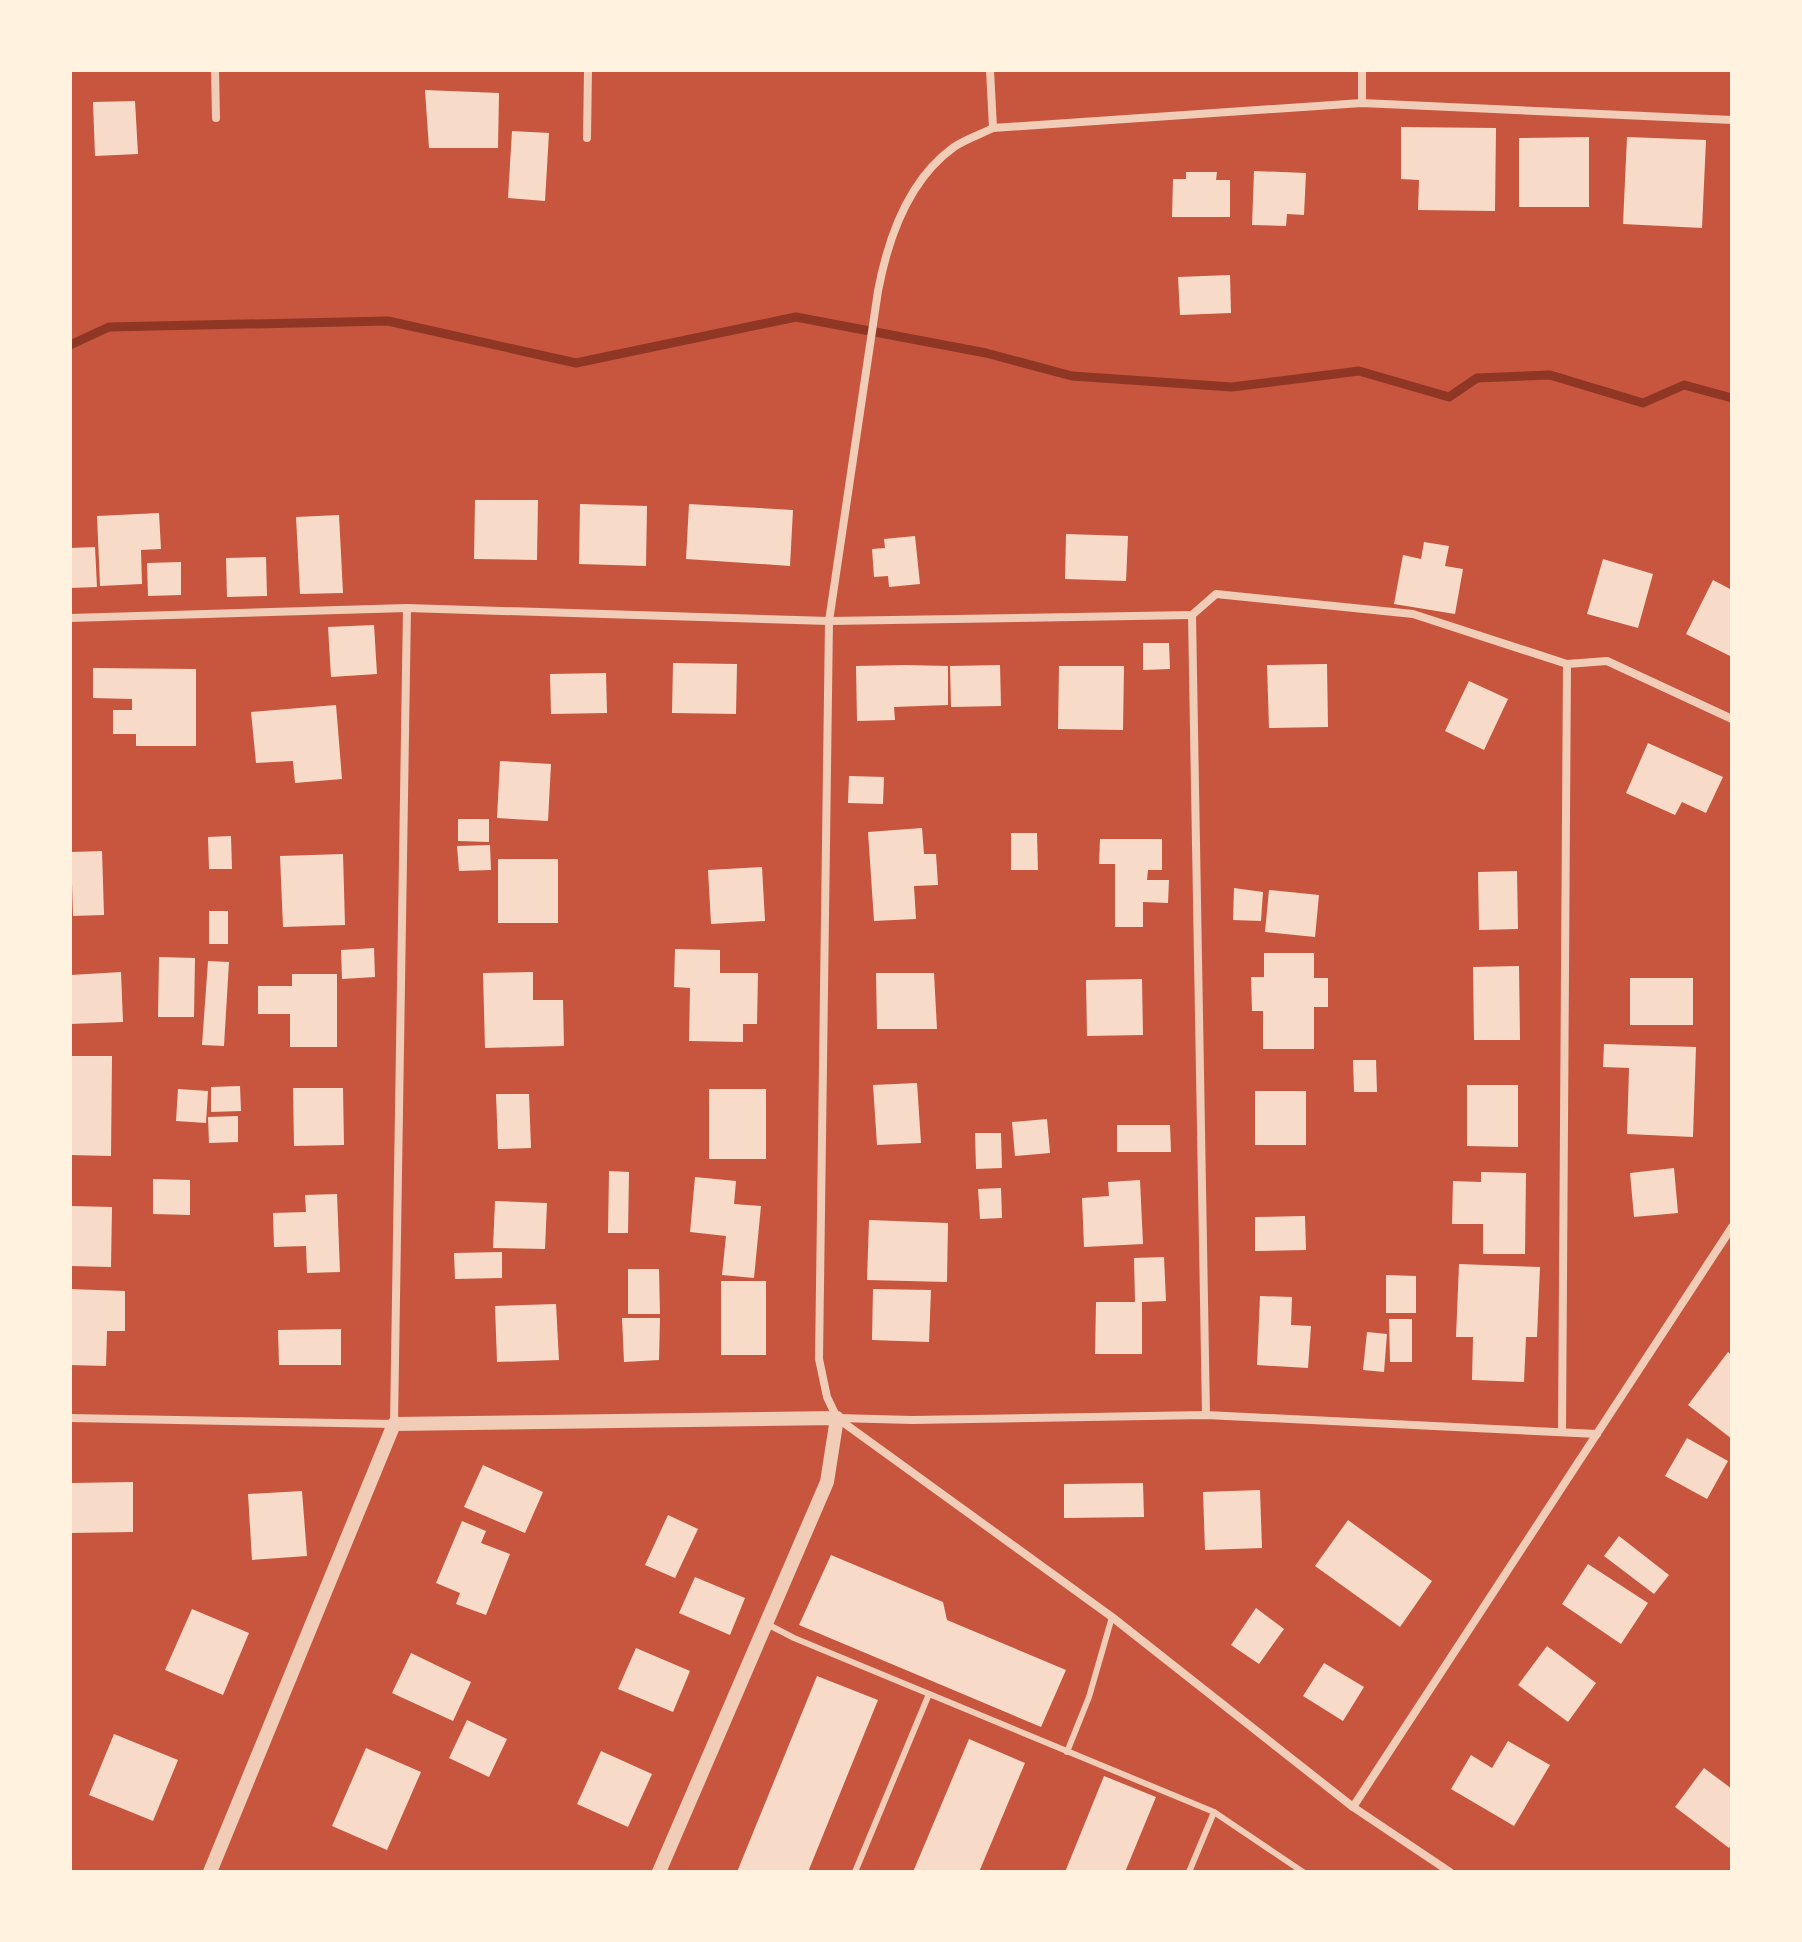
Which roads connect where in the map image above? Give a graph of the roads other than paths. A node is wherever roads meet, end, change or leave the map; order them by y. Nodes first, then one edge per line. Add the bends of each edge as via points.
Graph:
1 (215, 70) edge
2 (588, 70) edge
3 (990, 70) edge
4 (1362, 70) edge
5 (1362, 103) junction
6 (216, 118) dead end
7 (1732, 120) edge
8 (993, 128) junction
9 (587, 138) dead end
10 (407, 608) junction
11 (1192, 615) junction
12 (70, 618) edge
13 (829, 621) junction
14 (1567, 664) junction
15 (1732, 719) edge
16 (1732, 1227) edge
17 (1206, 1415) junction
18 (70, 1418) edge
19 (837, 1418) junction
20 (394, 1424) junction
21 (1562, 1431) junction
22 (1597, 1434) junction
23 (1112, 1617) junction
24 (767, 1624) junction
25 (929, 1694) junction
26 (1067, 1752) junction
27 (1353, 1807) junction
28 (1214, 1812) junction
29 (210, 1872) edge
30 (659, 1872) edge
31 (855, 1872) edge
32 (1189, 1872) edge
33 (1303, 1872) edge
34 (1450, 1872) edge

1 - 6 street
2 - 9 street
3 - 8 street
4 - 5 street
5 - 7 street
5 - 8 street
8 - 13 street via 955,147 926,174 905,206 885,254
10 - 12 street
10 - 13 street
10 - 20 street
11 - 13 street
11 - 14 street via 1216,594 1413,614
11 - 17 street
13 - 19 street via 819,1359
14 - 15 street via 1607,661
14 - 21 street
16 - 22 street
17 - 19 street
17 - 21 street
18 - 20 street
19 - 20 street
19 - 23 street
19 - 24 street via 827,1482
20 - 29 street
21 - 22 street
22 - 27 street
23 - 26 lane
23 - 27 street
24 - 25 lane
24 - 30 street
25 - 26 lane
25 - 31 lane
26 - 28 lane
27 - 34 street
28 - 32 lane
28 - 33 lane

